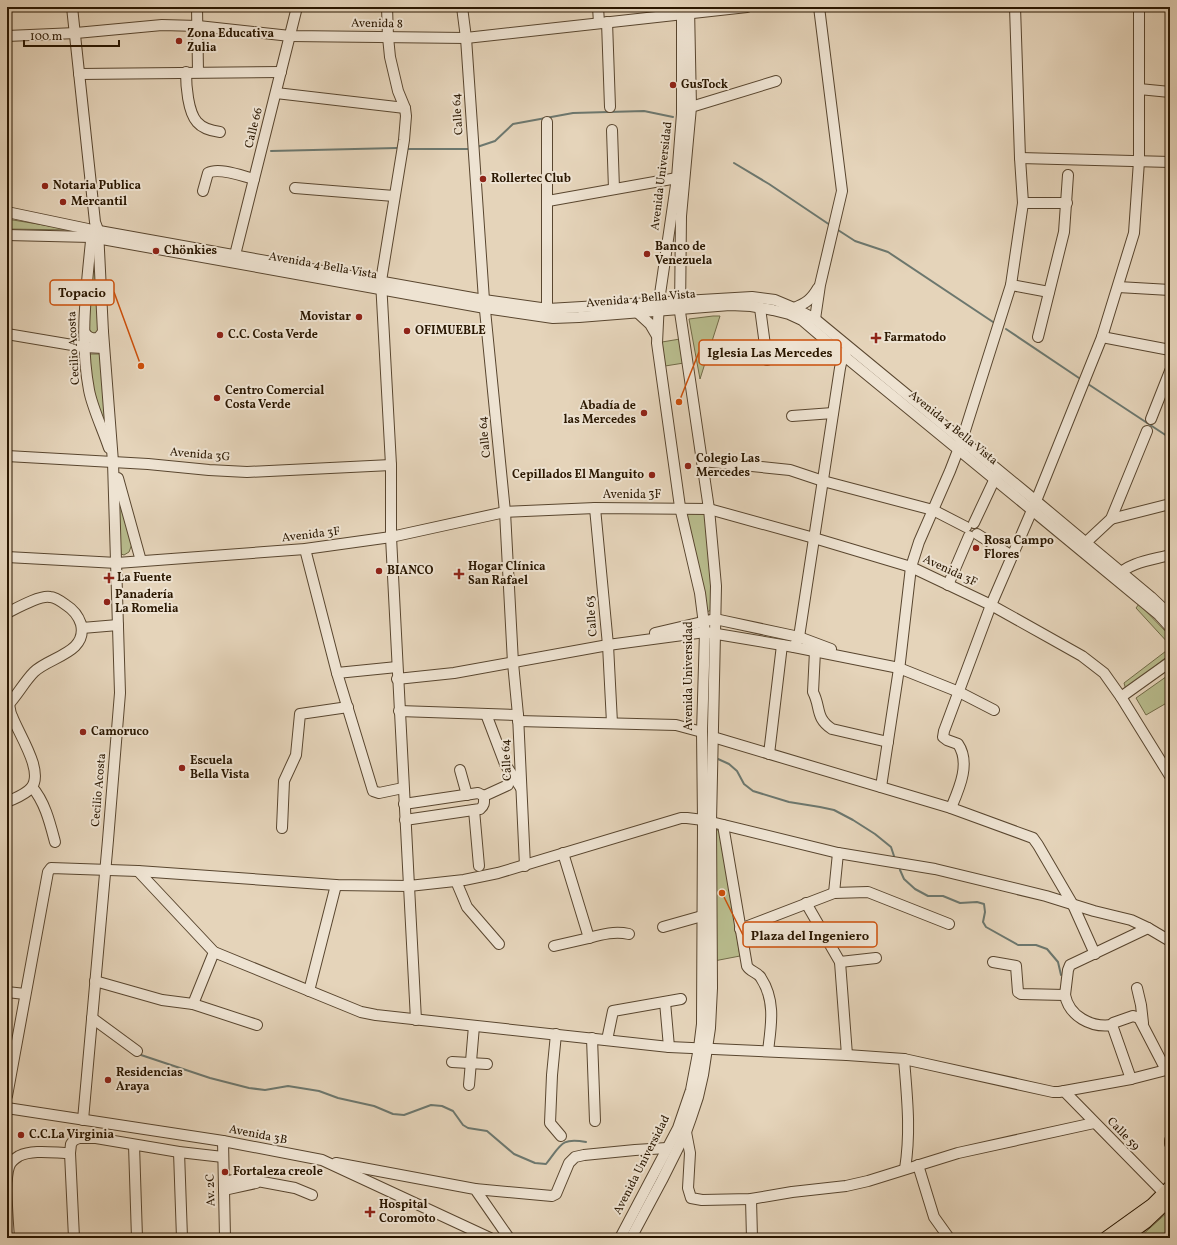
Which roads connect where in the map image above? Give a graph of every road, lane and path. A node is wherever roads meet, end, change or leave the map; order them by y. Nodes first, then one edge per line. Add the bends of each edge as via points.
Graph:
1 (72, 7) edge
2 (197, 7) edge
3 (297, 7) edge
4 (387, 7) edge
5 (462, 7) edge
6 (598, 7) edge
7 (746, 7) edge
8 (820, 7) edge
9 (1015, 7) edge
10 (1139, 7) edge
11 (686, 11) edge
12 (603, 23) junction
13 (198, 26) junction
14 (76, 33) junction
15 (7, 36) edge
16 (290, 36) junction
17 (388, 37) junction
18 (466, 38) junction
19 (186, 72) junction
20 (198, 72) junction
21 (281, 72) junction
22 (79, 74) junction
23 (776, 81) dead end
24 (1139, 89) junction
25 (1170, 92) edge
26 (276, 93) junction
27 (610, 107) dead end
28 (405, 108) junction
29 (691, 108) junction
30 (547, 122) dead end
31 (612, 130) dead end
32 (220, 132) dead end
33 (1020, 158) junction
34 (1140, 161) junction
35 (1170, 162) edge
36 (1068, 175) dead end
37 (677, 178) junction
38 (254, 179) junction
39 (295, 188) dead end
40 (614, 189) junction
41 (203, 191) dead end
42 (394, 196) junction
43 (548, 201) junction
44 (1023, 202) junction
45 (1067, 203) junction
46 (7, 212) edge
47 (95, 232) junction
48 (7, 235) edge
49 (235, 255) junction
50 (1011, 284) junction
51 (381, 285) junction
52 (820, 285) junction
53 (1118, 286) junction
54 (1170, 290) edge
55 (1049, 292) junction
56 (484, 304) junction
57 (680, 305) junction
58 (659, 306) junction
59 (760, 308) junction
60 (794, 308) junction
61 (637, 312) junction
62 (547, 313) junction
63 (815, 319) junction
64 (103, 332) junction
65 (85, 333) junction
66 (7, 334) edge
67 (657, 337) junction
68 (1038, 337) dead end
69 (1102, 337) junction
70 (84, 347) junction
71 (104, 348) junction
72 (1170, 350) edge
73 (846, 352) junction
74 (767, 360) dead end
75 (1170, 371) edge
76 (833, 413) junction
77 (792, 416) dead end
78 (1151, 419) dead end
79 (1147, 430) dead end
80 (960, 445) junction
81 (7, 456) edge
82 (702, 461) junction
83 (114, 462) junction
84 (391, 465) junction
85 (996, 474) junction
86 (823, 481) junction
87 (1170, 504) edge
88 (1034, 505) junction
89 (595, 508) junction
90 (680, 508) junction
91 (709, 509) junction
92 (933, 510) junction
93 (505, 512) junction
94 (1110, 519) junction
95 (971, 530) junction
96 (391, 538) junction
97 (814, 538) junction
98 (1082, 546) junction
99 (305, 549) junction
100 (1170, 555) edge
101 (1012, 556) junction
102 (7, 557) edge
103 (141, 561) junction
104 (117, 563) junction
105 (911, 567) junction
106 (1117, 575) junction
107 (948, 585) junction
108 (990, 605) junction
109 (7, 613) edge
110 (1170, 615) edge
111 (715, 619) junction
112 (703, 621) junction
113 (80, 623) junction
114 (118, 625) junction
115 (1170, 627) edge
116 (710, 633) junction
117 (796, 642) junction
118 (608, 645) junction
119 (782, 645) junction
120 (815, 651) junction
121 (863, 661) junction
122 (1170, 662) edge
123 (513, 663) junction
124 (397, 667) junction
125 (899, 668) junction
126 (337, 673) junction
127 (397, 679) junction
128 (959, 692) junction
129 (1122, 697) junction
130 (8, 705) edge
131 (348, 707) junction
132 (994, 710) dead end
133 (399, 711) junction
134 (486, 714) junction
135 (518, 718) junction
136 (612, 723) junction
137 (702, 732) junction
138 (713, 737) junction
139 (888, 742) junction
140 (769, 754) junction
141 (460, 770) dead end
142 (1170, 776) edge
143 (508, 785) dead end
144 (881, 787) junction
145 (32, 788) junction
146 (403, 788) junction
147 (522, 789) junction
148 (467, 795) junction
149 (484, 796) junction
150 (7, 802) edge
151 (404, 804) junction
152 (951, 808) junction
153 (474, 810) junction
154 (405, 820) junction
155 (707, 821) junction
156 (723, 825) junction
157 (282, 828) dead end
158 (55, 842) dead end
159 (563, 853) junction
160 (838, 853) junction
161 (479, 866) dead end
162 (525, 866) junction
163 (106, 870) junction
164 (138, 871) junction
165 (456, 881) junction
166 (336, 885) junction
167 (409, 886) junction
168 (834, 893) junction
169 (806, 903) junction
170 (1073, 904) junction
171 (702, 916) junction
172 (949, 924) dead end
173 (663, 928) dead end
174 (1148, 928) junction
175 (740, 929) junction
176 (629, 934) dead end
177 (589, 938) junction
178 (1170, 941) edge
179 (499, 944) dead end
180 (554, 946) dead end
181 (214, 952) junction
182 (1095, 954) junction
183 (876, 958) dead end
184 (840, 962) junction
185 (993, 962) dead end
186 (95, 981) junction
187 (1137, 988) dead end
188 (309, 991) junction
189 (7, 992) edge
190 (25, 994) junction
191 (1065, 995) junction
192 (681, 999) dead end
193 (665, 1002) junction
194 (193, 1004) junction
195 (92, 1018) junction
196 (416, 1020) junction
197 (257, 1025) dead end
198 (1112, 1025) junction
199 (1143, 1025) junction
200 (474, 1026) junction
201 (556, 1034) junction
202 (592, 1038) junction
203 (607, 1040) junction
204 (669, 1047) junction
205 (703, 1048) junction
206 (137, 1051) dead end
207 (768, 1051) junction
208 (847, 1055) junction
209 (904, 1059) junction
210 (452, 1062) dead end
211 (470, 1063) junction
212 (487, 1064) dead end
213 (1168, 1070) edge
214 (1131, 1079) junction
215 (469, 1085) dead end
216 (1064, 1091) junction
217 (7, 1096) edge
218 (7, 1108) edge
219 (83, 1120) junction
220 (594, 1121) dead end
221 (1094, 1123) junction
222 (686, 1132) junction
223 (561, 1136) dead end
224 (1170, 1140) edge
225 (223, 1141) junction
226 (134, 1144) junction
227 (1170, 1144) edge
228 (667, 1148) junction
229 (179, 1152) junction
230 (70, 1153) junction
231 (223, 1157) junction
232 (322, 1160) junction
233 (918, 1165) junction
234 (905, 1169) junction
235 (224, 1186) junction
236 (475, 1189) junction
237 (7, 1192) edge
238 (1168, 1193) edge
239 (312, 1195) dead end
240 (751, 1199) junction
241 (9, 1238) edge
242 (74, 1238) edge
243 (137, 1238) edge
244 (182, 1238) edge
245 (225, 1238) edge
246 (490, 1238) edge
247 (509, 1238) edge
248 (620, 1238) edge
249 (631, 1238) edge
250 (752, 1238) edge
251 (949, 1238) edge
252 (1106, 1238) edge
253 (1124, 1238) edge

1 - 14 street
2 - 13 street
3 - 16 street, Calle 66
4 - 17 street
5 - 18 street, Calle 64
6 - 12 street
7 - 11 street, Avenida 8
8 - 52 street via 842,191
9 - 33 street
10 - 24 street
11 - 12 street, Avenida 8
11 - 29 street, Avenida Universidad
11 - 37 street, Avenida Universidad
12 - 18 street, Avenida 8
12 - 27 street
13 - 14 street, Avenida 8 via 162,25
13 - 16 street, Avenida 8
13 - 20 street
14 - 15 street, Avenida 8
14 - 22 street
16 - 17 street, Avenida 8
16 - 21 street, Calle 66
17 - 18 street, Avenida 8
17 - 28 street via 398,91
18 - 56 street, Calle 64
19 - 20 street
19 - 22 street
19 - 32 street via 187,90 196,122 208,130
20 - 21 street
21 - 26 street, Calle 66
22 - 47 street
23 - 29 street
24 - 25 street
24 - 34 street
26 - 28 street
26 - 38 street, Calle 66
28 - 42 street via 404,140
29 - 57 street, Avenida Universidad via 681,216
30 - 43 street
31 - 40 street
33 - 34 street
33 - 44 street
34 - 35 street
34 - 53 street via 1134,233
36 - 45 street
37 - 40 street
37 - 58 street, Avenida Universidad
38 - 41 street via 218,170 212,171 208,173
38 - 49 street, Calle 66
39 - 42 street
40 - 43 street
42 - 51 street
43 - 62 street
44 - 45 street
44 - 50 street
45 - 55 street via 1064,232
46 - 47 street, Avenida 4 Bella Vista
47 - 48 street, Avenida 4 Bella Vista
47 - 49 street, Avenida 4 Bella Vista
47 - 51 street, Avenida 4 Bella Vista
47 - 64 street, Cecilio Acosta
47 - 65 street, Cecilio Acosta via 85,301
49 - 51 street, Avenida 4 Bella Vista
50 - 55 street
50 - 80 street
51 - 56 street, Avenida 4 Bella Vista
51 - 84 street
52 - 60 street via 812,298
52 - 63 street
53 - 54 street
53 - 69 street
55 - 68 street
56 - 62 street, Avenida 4 Bella Vista
56 - 93 street, Calle 64
57 - 58 street, Avenida 4 Bella Vista
57 - 59 street, Avenida 4 Bella Vista
57 - 60 street, Avenida 4 Bella Vista via 752,297 775,300
57 - 82 street, Avenida Universidad
58 - 61 street, Avenida 4 Bella Vista
58 - 62 street, Avenida 4 Bella Vista
58 - 67 street, Avenida Universidad
59 - 73 street, Avenida 4 Bella Vista via 789,314 802,320
59 - 74 street
60 - 63 street, Avenida 4 Bella Vista
61 - 62 street, Avenida 4 Bella Vista via 579,317
61 - 67 street via 650,324
63 - 73 street, Avenida 4 Bella Vista
64 - 65 street via 98,338 92,339
64 - 71 street, Cecilio Acosta
65 - 70 street, Cecilio Acosta
66 - 70 street
67 - 90 street, Avenida Universidad
69 - 72 street
69 - 88 street
70 - 71 street
70 - 83 street, Cecilio Acosta via 89,391
71 - 83 street, Cecilio Acosta
73 - 76 street via 840,368
73 - 80 street, Avenida 4 Bella Vista
75 - 78 street
76 - 77 street
76 - 86 street
79 - 94 street
80 - 85 street, Avenida 4 Bella Vista
80 - 92 street
81 - 83 street, Avenida 3G
82 - 86 street via 790,470
82 - 91 street, Avenida Universidad
83 - 84 street, Avenida 3G via 247,472
83 - 103 street
83 - 104 street, Cecilio Acosta
84 - 96 street
85 - 88 street, Avenida 4 Bella Vista
85 - 95 street
86 - 92 street
86 - 97 street
87 - 94 street
88 - 98 street, Avenida 4 Bella Vista
88 - 101 street
89 - 90 street, Avenida 3F
89 - 93 street, Avenida 3F
89 - 118 street, Calle 63
90 - 91 street, Avenida 3F
90 - 112 street, Avenida Universidad via 700,593
91 - 97 street, Avenida 3F
91 - 111 street, Avenida Universidad via 716,586
92 - 95 street
92 - 105 street
93 - 96 street, Avenida 3F
93 - 123 street, Calle 64
94 - 98 street
95 - 101 street
95 - 107 street
96 - 99 street, Avenida 3F
96 - 124 street
97 - 105 street, Avenida 3F
97 - 117 street
98 - 106 street, Avenida 4 Bella Vista
99 - 103 street, Avenida 3F
99 - 126 street
100 - 106 street via 1132,565
101 - 108 street
102 - 104 street, Avenida 3F
103 - 104 street, Avenida 3F
104 - 114 street, Cecilio Acosta
105 - 107 street, Avenida 3F
105 - 125 street
106 - 110 street, Avenida 4 Bella Vista via 1151,597
106 - 115 street, Avenida 4 Bella Vista
107 - 108 street, Avenida 3F
108 - 128 street
108 - 129 street, Avenida 3F via 1082,656 1104,673
109 - 113 street via 50,596 73,609
111 - 112 street
111 - 116 street, Avenida Universidad
111 - 117 street
112 - 116 street, Avenida Universidad
112 - 118 street
113 - 114 street
113 - 130 street via 81,637 77,645 33,673
114 - 163 street, Cecilio Acosta via 120,693
116 - 118 street
116 - 119 street
116 - 137 street, Avenida Universidad
116 - 138 street, Avenida Universidad
117 - 119 street
117 - 120 street
117 - 121 street
118 - 123 street
118 - 136 street, Calle 63
119 - 140 street
120 - 121 street
120 - 139 street via 813,692 818,713 826,725 832,729
121 - 125 street
122 - 129 street
123 - 127 street
123 - 135 street, Calle 64
124 - 126 street
124 - 127 street
125 - 128 street
125 - 139 street
126 - 131 street
127 - 133 street
128 - 132 street
128 - 152 street via 943,737 958,744 963,754 961,784
129 - 142 street, Avenida 3F
130 - 145 street via 35,770
131 - 146 street via 373,791 379,793
131 - 157 street via 300,714 296,755 284,781
133 - 134 street
133 - 146 street
134 - 135 street
134 - 147 street via 505,764
135 - 136 street
135 - 147 street, Calle 64
136 - 137 street via 676,725
137 - 155 street, Avenida Universidad
138 - 140 street
138 - 155 street, Avenida Universidad
139 - 144 street
140 - 144 street
141 - 148 street
143 - 149 street
144 - 152 street
145 - 150 street
145 - 158 street via 43,806
146 - 151 street
147 - 162 street, Calle 64
148 - 149 street via 478,793
148 - 151 street
149 - 153 street via 483,807
151 - 154 street
152 - 170 street via 1033,838
153 - 154 street
153 - 161 street
154 - 167 street
155 - 156 street
155 - 159 street via 681,818
155 - 171 street, Avenida Universidad
155 - 205 street, Avenida Universidad via 712,988
156 - 160 street
156 - 175 street
159 - 162 street
159 - 177 street
160 - 168 street
160 - 170 street via 935,869
162 - 165 street
163 - 164 street
163 - 186 street, Cecilio Acosta
163 - 190 street via 56,867 48,872
164 - 166 street
164 - 181 street
165 - 167 street
165 - 179 street via 467,907
166 - 167 street
166 - 188 street
167 - 196 street
168 - 169 street
168 - 172 street via 868,892
169 - 175 street
169 - 184 street
170 - 174 street via 1131,920
170 - 182 street
171 - 173 street
171 - 205 street, Avenida Universidad
174 - 178 street
174 - 182 street
175 - 207 street via 747,966 762,979 771,1002
176 - 177 street via 605,933
177 - 180 street
181 - 188 street
181 - 194 street
182 - 191 street via 1068,967
183 - 184 street
184 - 208 street
185 - 191 street via 1016,966 1018,992 1021,994
186 - 194 street via 162,1000
186 - 195 street, Cecilio Acosta
187 - 199 street
188 - 196 street via 361,1012
189 - 190 street
190 - 217 street
191 - 198 street via 1074,1012 1085,1021 1098,1025
192 - 193 street
193 - 203 street via 614,1011
193 - 204 street
194 - 197 street
195 - 206 street
195 - 219 street, Cecilio Acosta
196 - 200 street
198 - 199 street via 1133,1016 1139,1018
198 - 214 street
199 - 213 street
200 - 201 street
200 - 211 street
201 - 202 street
201 - 223 street via 550,1123
202 - 203 street
202 - 220 street
203 - 204 street
204 - 205 street
205 - 207 street
205 - 222 street, Avenida Universidad via 698,1097
205 - 228 street, Avenida Universidad via 678,1128
207 - 208 street
208 - 209 street
209 - 216 street via 1053,1092
209 - 234 street via 909,1128
210 - 211 street
211 - 212 street
211 - 215 street
213 - 214 street
214 - 216 street
216 - 221 street, Calle 59
218 - 219 street, Avenida 3B
219 - 225 street, Avenida 3B
221 - 233 street via 958,1153
221 - 238 street, Calle 59
222 - 240 street via 690,1153 688,1188 691,1198
222 - 249 street, Avenida Universidad
224 - 227 street
225 - 231 street, Av. 2C
225 - 232 street, Avenida 3B
226 - 229 street
226 - 230 street via 79,1138 71,1144
226 - 243 street
228 - 236 street via 576,1157 569,1163 556,1194 552,1196
228 - 248 street, Avenida Universidad
229 - 231 street
229 - 244 street
230 - 237 street via 40,1152 19,1156 8,1168
230 - 242 street
231 - 235 street, Av. 2C
232 - 236 street
232 - 246 street, Avenida 3B
233 - 234 street
233 - 251 street via 934,1217
234 - 240 street via 846,1186
235 - 239 street via 258,1182 295,1188
235 - 245 street, Av. 2C
236 - 247 street
237 - 241 street
238 - 252 main road
238 - 253 main road via 1146,1222
240 - 250 street

